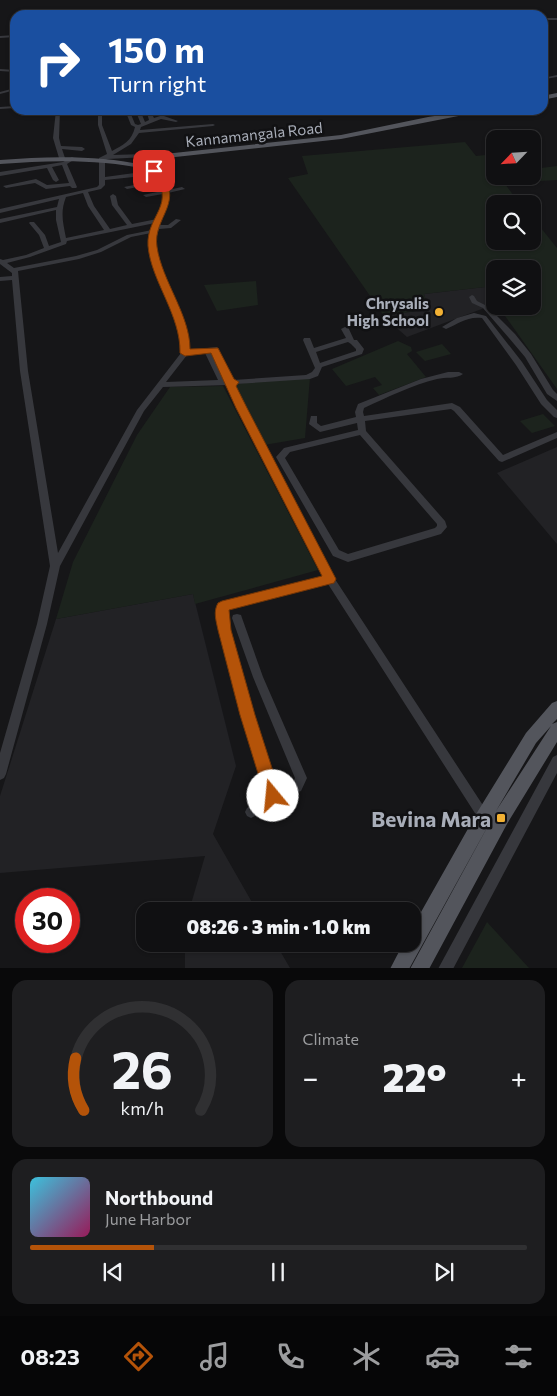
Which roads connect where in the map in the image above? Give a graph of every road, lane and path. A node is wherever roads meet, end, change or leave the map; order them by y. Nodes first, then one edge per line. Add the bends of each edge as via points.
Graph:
1 (58, 115) edge
2 (100, 115) edge
3 (129, 115) edge
4 (138, 115) edge
5 (150, 115) edge
6 (454, 115) edge
7 (161, 117) joint
8 (152, 121) junction
9 (176, 121) dead end
10 (213, 125) dead end
11 (140, 128) junction
12 (58, 147) junction
13 (82, 149) dead end
14 (144, 156) dead end
15 (106, 157) junction
16 (63, 161) junction
17 (0, 162) edge
18 (135, 165) junction
19 (49, 166) junction
20 (150, 168) junction
21 (0, 174) edge
22 (133, 176) junction
23 (101, 179) junction
24 (56, 180) dead end
25 (71, 184) junction
26 (176, 185) dead end
27 (6, 186) dead end
28 (127, 187) dead end
29 (164, 187) junction
30 (182, 189) dead end
31 (84, 192) junction
32 (146, 195) dead end
33 (113, 196) dead end
34 (63, 197) junction
35 (59, 208) junction
36 (0, 211) edge
37 (178, 220) dead end
38 (0, 221) edge
39 (32, 223) dead end
40 (130, 226) junction
41 (156, 226) junction
42 (108, 231) junction
43 (65, 240) junction
44 (47, 249) junction
45 (28, 256) junction
46 (1, 261) edge
47 (14, 272) junction
48 (0, 279) edge
49 (472, 297) dead end
50 (446, 327) dead end
51 (345, 329) dead end
52 (308, 340) dead end
53 (350, 341) junction
54 (312, 351) junction
55 (185, 353) junction
56 (318, 366) junction
57 (459, 374) dead end
58 (229, 383) junction
59 (161, 385) junction
60 (556, 397) edge
61 (543, 401) junction
62 (557, 414) edge
63 (314, 418) dead end
64 (361, 419) junction
65 (362, 432) junction
66 (557, 435) edge
67 (55, 566) junction
68 (330, 579) junction
69 (237, 618) dead end
70 (557, 708) edge
71 (557, 729) edge
72 (557, 761) edge
73 (0, 774) edge
74 (273, 796) junction
75 (252, 812) dead end
76 (484, 817) junction
77 (400, 968) edge
78 (418, 968) edge
79 (445, 968) edge

1 - 12 street
2 - 15 street
3 - 11 street via 133,125
4 - 11 street
5 - 8 street
6 - 20 main road, Kannamangala Road via 341,137 155,157
7 - 8 street
7 - 9 street
8 - 11 street
10 - 11 street
11 - 15 street via 130,144
12 - 13 street
12 - 16 street
14 - 15 street
15 - 16 main road
15 - 18 main road
15 - 23 street
16 - 17 main road
16 - 19 street
16 - 25 street
18 - 20 main road
18 - 22 street
19 - 21 street
19 - 24 street
20 - 22 street
20 - 29 street
22 - 23 street
23 - 31 street via 99,188
25 - 27 street via 46,187 36,181
25 - 31 street
26 - 29 street
28 - 29 street
29 - 30 street
29 - 32 street
29 - 41 street via 165,207
31 - 34 street
31 - 42 street
33 - 40 street via 114,205
34 - 35 street
34 - 36 street
35 - 38 street
35 - 43 street
37 - 41 street via 169,227
39 - 44 street via 42,235
40 - 41 street
40 - 42 street
41 - 47 street via 99,251
41 - 55 street via 152,246 178,318
42 - 43 street
43 - 44 street via 63,244
44 - 45 street
45 - 46 street
45 - 47 street
46 - 47 street
47 - 48 street
47 - 67 street via 24,372
49 - 60 street via 528,356
50 - 61 street via 473,315 484,317
51 - 53 street
52 - 54 street
53 - 54 street
53 - 56 street via 360,351
54 - 56 street
55 - 58 street via 207,350
55 - 59 street
56 - 58 street via 317,372 307,377
57 - 64 street via 434,377 361,406
58 - 59 street
58 - 68 street
59 - 67 street via 133,423
60 - 61 street
61 - 62 street
63 - 64 street via 313,424 320,429
64 - 65 street
64 - 66 street via 452,406 502,459
65 - 65 street via 287,450 280,457 336,552 348,558 438,531 442,527 442,523
67 - 73 street via 41,631
68 - 74 street via 222,606 225,630
68 - 76 street
69 - 74 street via 301,778 297,787
70 - 76 main road via 532,738
71 - 78 main road via 501,818
72 - 79 street
74 - 75 street via 268,805
76 - 77 main road

